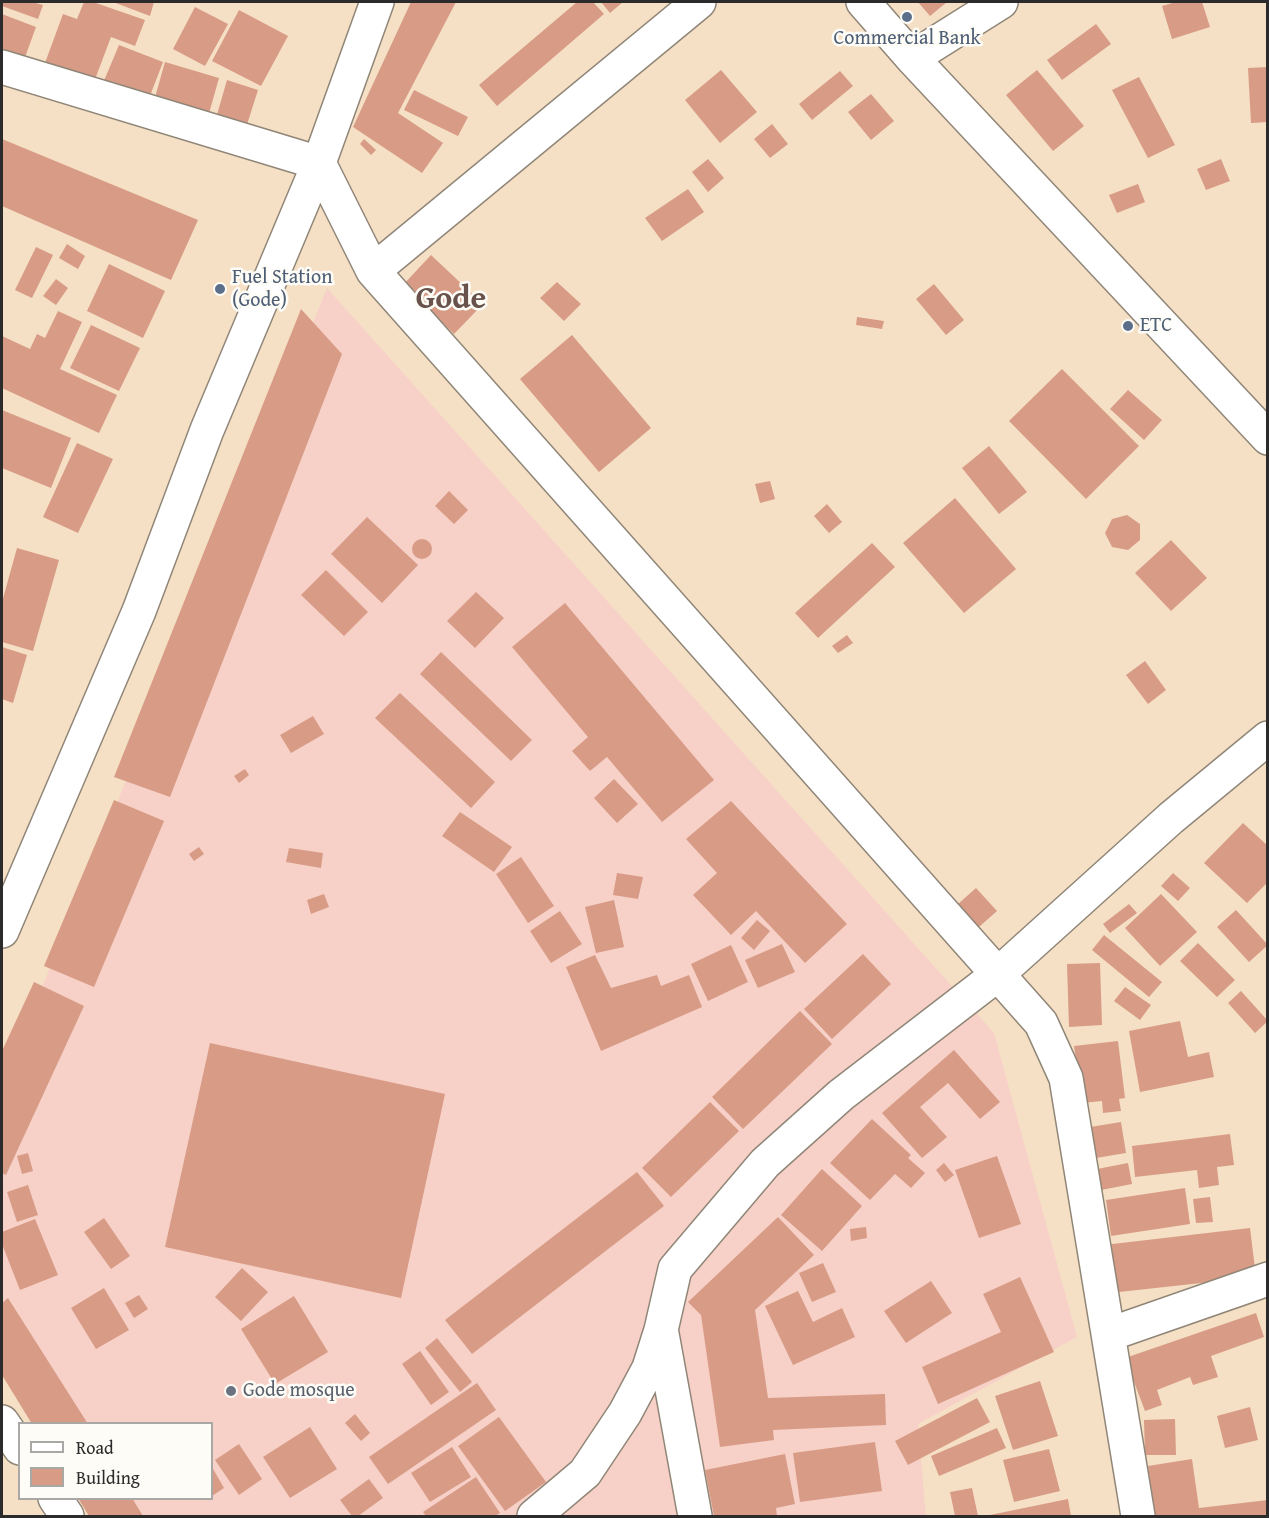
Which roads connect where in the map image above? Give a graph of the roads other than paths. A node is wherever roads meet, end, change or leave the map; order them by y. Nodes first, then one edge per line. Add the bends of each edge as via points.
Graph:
1 (377, 2) edge
2 (699, 2) edge
3 (863, 2) edge
4 (1001, 2) edge
5 (912, 58) junction
6 (2, 67) edge
7 (320, 163) junction
8 (373, 271) junction
9 (1268, 438) edge
10 (1268, 738) edge
11 (2, 931) edge
12 (997, 975) junction
13 (1268, 1279) edge
14 (661, 1330) junction
15 (1110, 1334) junction
16 (2, 1422) edge
17 (18, 1445) edge
18 (56, 1500) edge
19 (67, 1516) edge
20 (534, 1516) edge
21 (695, 1516) edge
22 (1138, 1516) edge

1 - 7 street
2 - 8 street
3 - 5 street
4 - 5 street
5 - 9 street
6 - 7 street
7 - 8 street
7 - 11 street via 207,429 139,610
8 - 12 street
10 - 12 street via 1171,818
12 - 14 street via 841,1095 765,1163 675,1269
12 - 15 street via 1041,1023 1066,1078
13 - 15 street
14 - 20 street via 649,1368 585,1473
14 - 21 street
15 - 22 street
16 - 17 street
18 - 19 street

